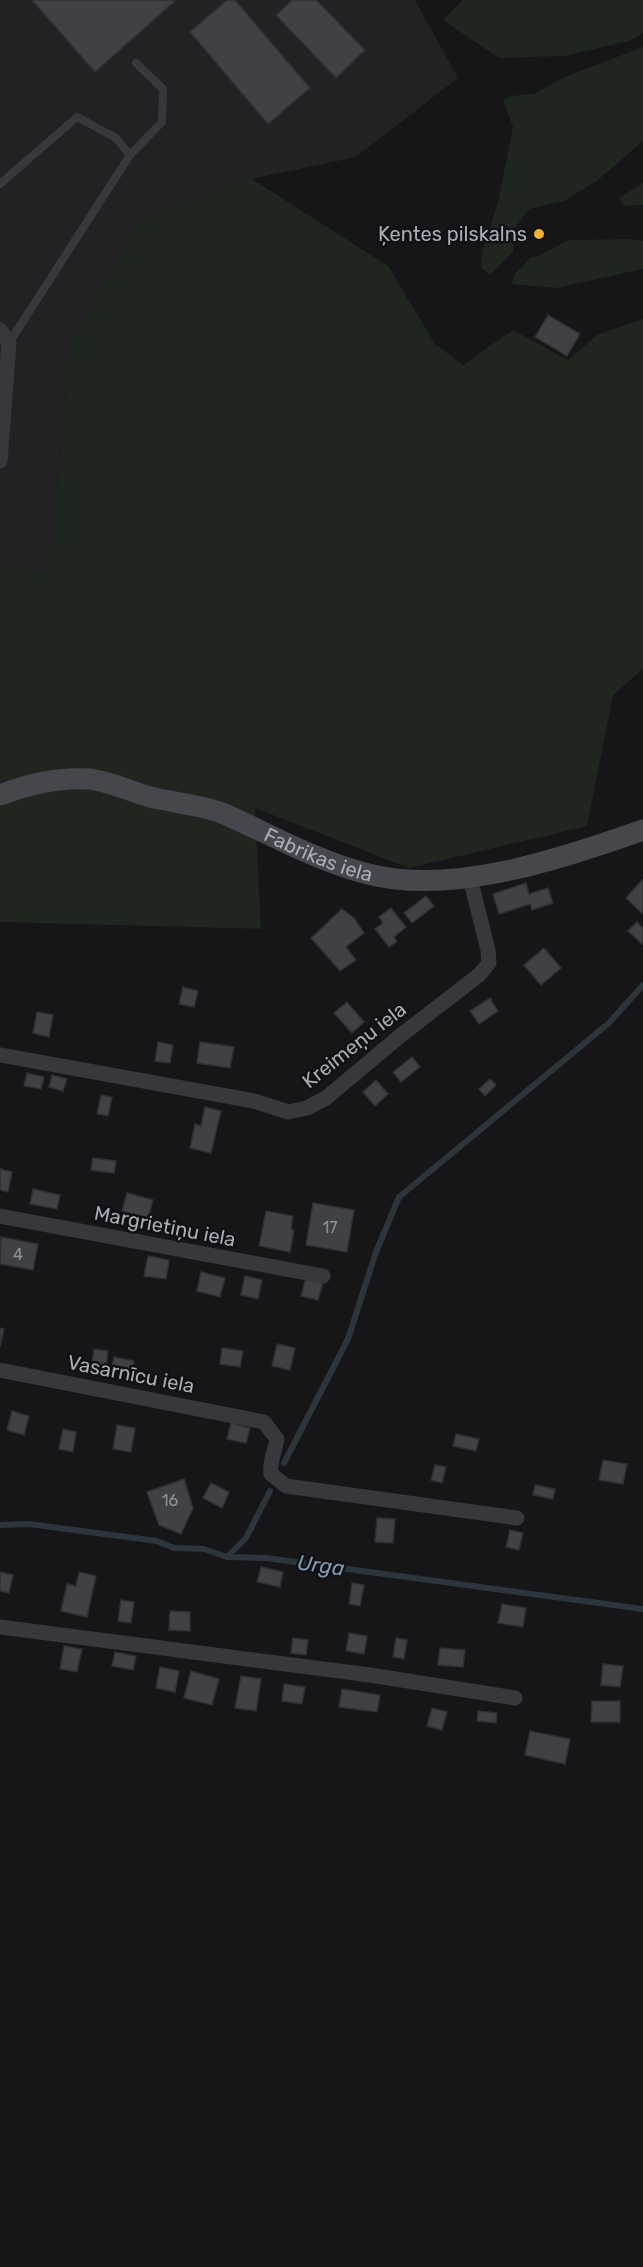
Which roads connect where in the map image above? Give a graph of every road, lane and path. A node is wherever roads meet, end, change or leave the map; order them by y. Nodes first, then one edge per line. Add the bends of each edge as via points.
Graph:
1 (136, 63) dead end
2 (130, 155) junction
3 (0, 184) edge
4 (4, 337) edge
5 (0, 461) edge
6 (0, 795) edge
7 (643, 830) edge
8 (470, 878) junction
9 (0, 1055) edge
10 (0, 1216) edge
11 (323, 1276) dead end
12 (0, 1370) edge
13 (517, 1518) dead end
14 (0, 1626) edge
15 (515, 1698) dead end

1 - 2 lane via 163,89 162,122
2 - 3 lane via 116,138 77,117
2 - 4 lane
4 - 5 street
6 - 8 street, Fabrikas iela via 36,781 90,779 227,815 264,834 369,874 406,880
7 - 8 street, Fabrikas iela via 569,854
8 - 9 street, Kreimeņu iela via 489,963 326,1098 307,1108 288,1112 254,1101
10 - 11 street, Margrietiņu iela
12 - 13 street, Vasarnīcu iela via 264,1422 277,1438 269,1464 271,1474 286,1486
14 - 15 street

